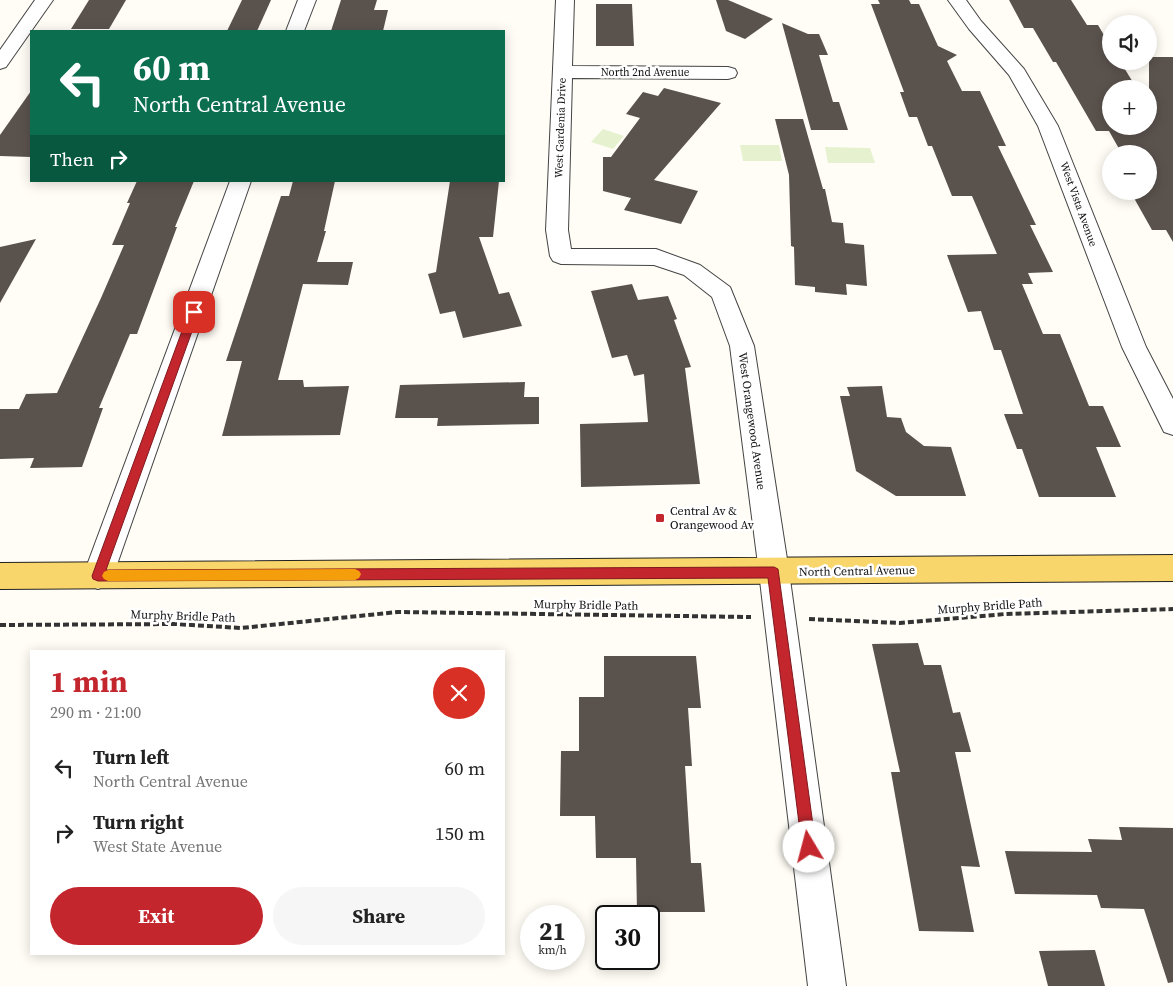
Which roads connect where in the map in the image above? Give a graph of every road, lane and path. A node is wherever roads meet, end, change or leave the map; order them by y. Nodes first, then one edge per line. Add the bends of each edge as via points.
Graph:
1 (44, 0) edge
2 (307, 0) edge
3 (564, 0) edge
4 (957, 0) edge
5 (295, 30) edge
6 (0, 63) edge
7 (562, 72) junction
8 (728, 72) dead end
9 (241, 182) edge
10 (561, 256) joint
11 (1173, 425) edge
12 (1173, 568) edge
13 (774, 572) junction
14 (0, 576) edge
15 (98, 576) junction
16 (1173, 609) edge
17 (779, 617) junction
18 (0, 625) edge
19 (827, 986) edge

1 - 6 street
2 - 5 street
3 - 7 street, West Gardenia Drive
4 - 11 street, West Vista Avenue via 1017,73 1048,126 1134,347
7 - 8 street, North 2nd Avenue
7 - 10 street, West Gardenia Drive via 557,230
9 - 15 street
10 - 13 street, West Orangewood Avenue via 656,258 692,270 722,293 742,346
12 - 13 main road, North Central Avenue
13 - 15 main road, North Central Avenue
13 - 17 street, West Orangewood Avenue
14 - 15 main road, North Central Avenue
16 - 17 path, Murphy Bridle Path via 1005,614 900,623
17 - 18 path, Murphy Bridle Path via 398,612 241,628 175,624
17 - 19 street, West Orangewood Avenue

